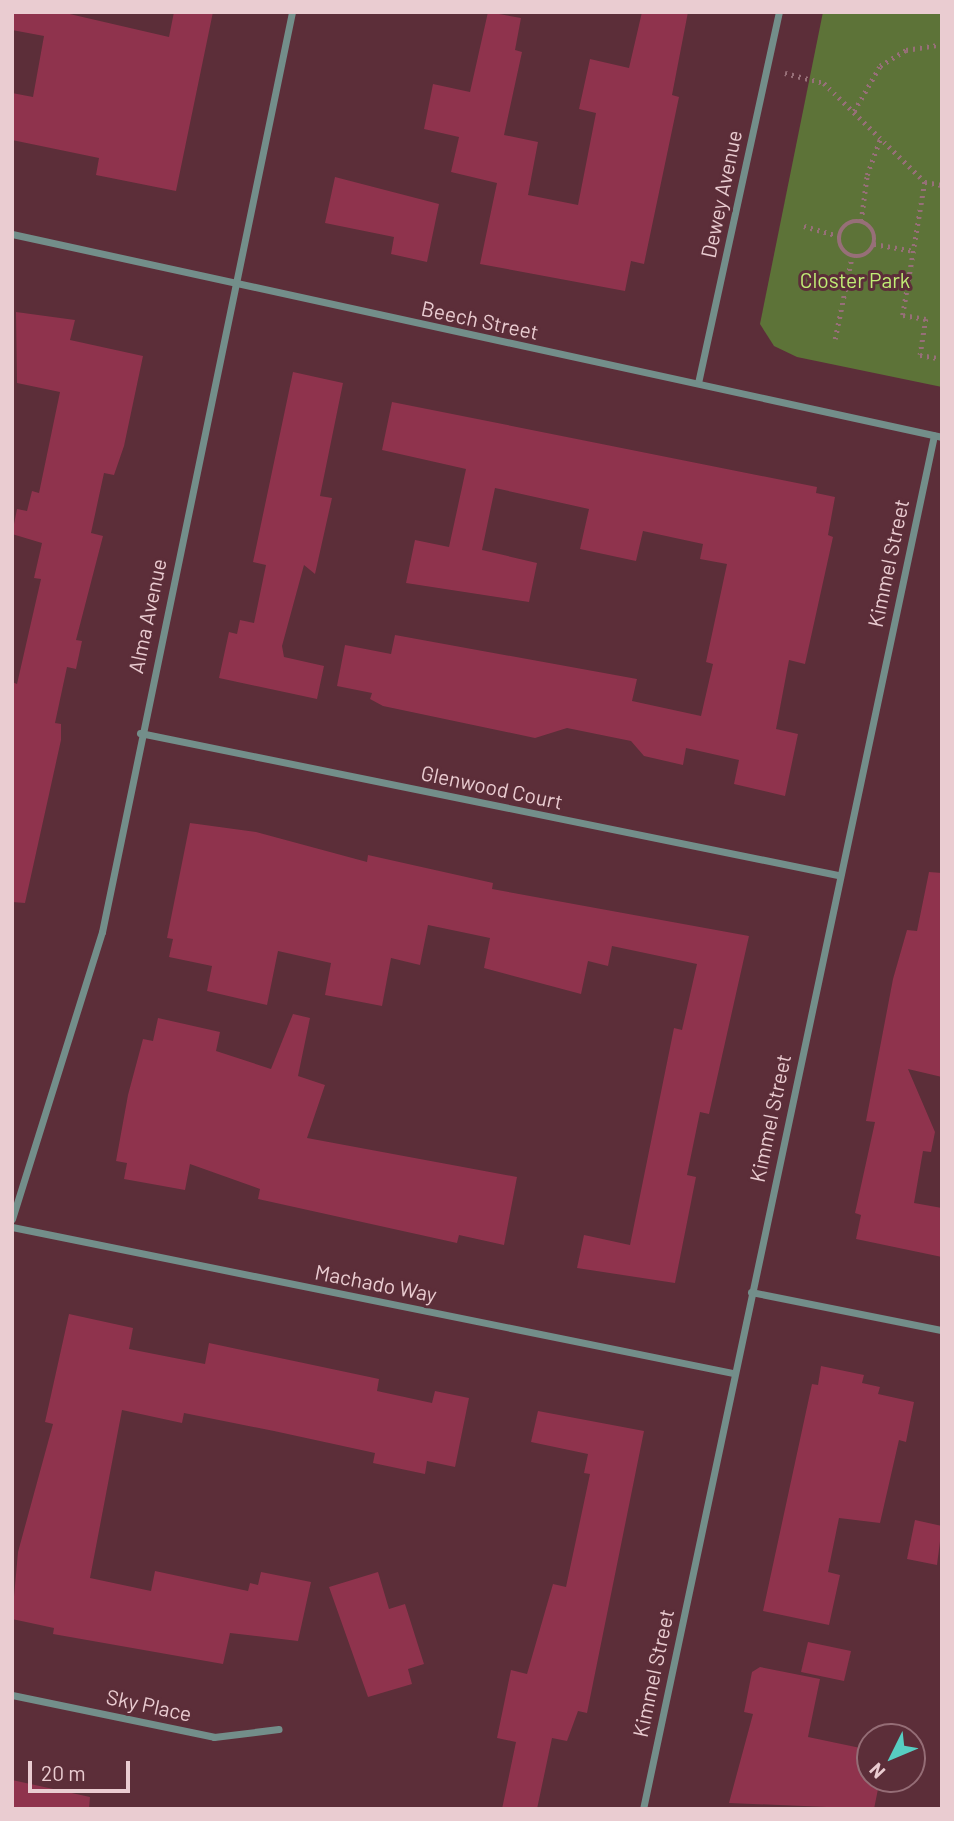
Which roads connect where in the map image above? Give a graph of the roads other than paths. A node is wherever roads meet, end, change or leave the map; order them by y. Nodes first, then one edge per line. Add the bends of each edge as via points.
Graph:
1 (292, 12) edge
2 (779, 12) edge
3 (12, 234) edge
4 (236, 288) junction
5 (698, 383) junction
6 (938, 436) edge
7 (140, 733) junction
8 (838, 876) junction
9 (12, 1219) edge
10 (12, 1227) edge
11 (751, 1292) junction
12 (942, 1330) edge
13 (733, 1373) junction
14 (12, 1695) edge
15 (279, 1729) dead end
16 (643, 1809) edge

1 - 4 street, Alma Avenue
2 - 5 street, Dewey Avenue
3 - 4 street, Beech Street
4 - 5 street, Beech Street
4 - 7 street, Alma Avenue
5 - 6 street, Beech Street
6 - 8 street, Kimmel Street
7 - 8 street, Glenwood Court
7 - 9 street, Alma Avenue via 102,932
8 - 11 street, Kimmel Street
10 - 13 street, Machado Way
11 - 12 street
11 - 13 street, Kimmel Street
13 - 16 street, Kimmel Street
14 - 15 street, Sky Place via 214,1737

